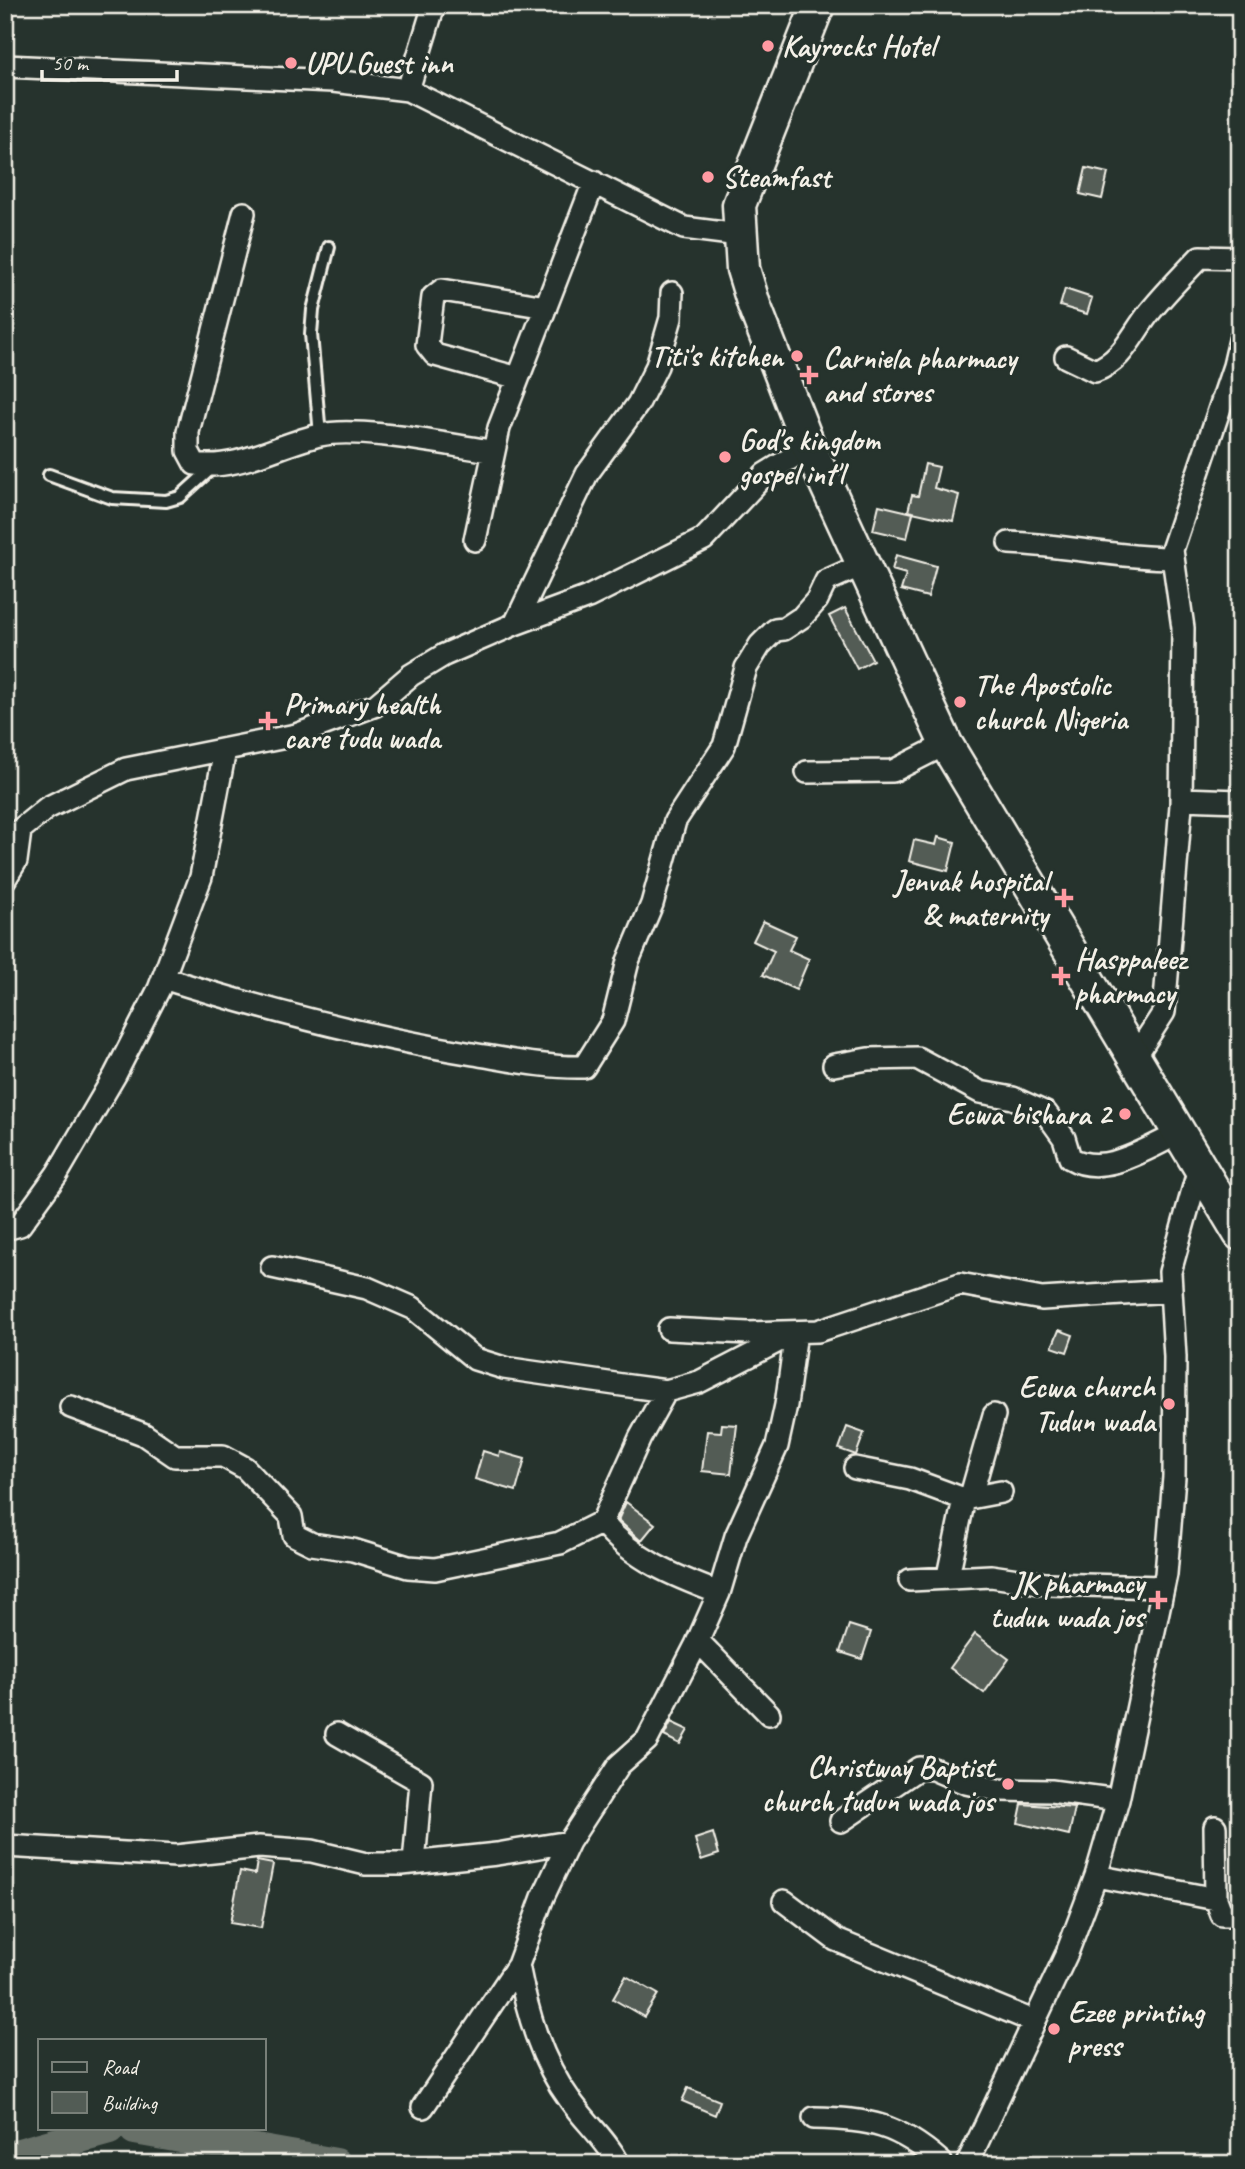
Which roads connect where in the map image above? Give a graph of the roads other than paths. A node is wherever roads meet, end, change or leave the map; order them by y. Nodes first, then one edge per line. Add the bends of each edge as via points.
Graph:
1 (434, 5) edge
2 (818, 5) edge
3 (5, 66) edge
4 (408, 90) junction
5 (594, 182) junction
6 (244, 213) dead end
7 (739, 235) junction
8 (329, 247) dead end
9 (1240, 258) edge
10 (672, 293) dead end
11 (546, 307) junction
12 (1240, 340) edge
13 (1066, 357) dead end
14 (518, 378) junction
15 (320, 435) junction
16 (809, 447) junction
17 (491, 451) junction
18 (213, 467) junction
19 (49, 475) dead end
20 (475, 540) dead end
21 (1009, 543) dead end
22 (1173, 558) junction
23 (862, 565) junction
24 (515, 624) junction
25 (946, 744) junction
26 (225, 750) junction
27 (807, 772) dead end
28 (1181, 799) junction
29 (1240, 801) edge
30 (13, 837) edge
31 (5, 879) edge
32 (163, 978) junction
33 (1133, 1059) junction
34 (834, 1065) dead end
35 (1178, 1134) junction
36 (1199, 1168) junction
37 (5, 1229) edge
38 (1240, 1234) edge
39 (272, 1267) dead end
40 (1171, 1291) junction
41 (669, 1328) dead end
42 (796, 1332) junction
43 (666, 1391) junction
44 (71, 1407) dead end
45 (994, 1415) dead end
46 (855, 1468) dead end
47 (1001, 1492) dead end
48 (964, 1499) junction
49 (602, 1522) junction
50 (948, 1576) junction
51 (910, 1580) dead end
52 (1163, 1587) junction
53 (719, 1593) junction
54 (698, 1641) junction
55 (769, 1714) dead end
56 (337, 1734) dead end
57 (1118, 1800) junction
58 (841, 1821) dead end
59 (1215, 1827) dead end
60 (569, 1842) junction
61 (5, 1846) edge
62 (415, 1863) junction
63 (1096, 1876) junction
64 (1216, 1899) junction
65 (784, 1901) dead end
66 (1240, 1915) edge
67 (518, 1965) junction
68 (1033, 2021) junction
69 (423, 2107) dead end
70 (814, 2118) dead end
71 (939, 2163) edge
72 (967, 2163) edge
73 (619, 2164) edge

1 - 4 street
2 - 7 main road via 739,205
3 - 4 street via 333,81
4 - 5 street
5 - 7 street via 684,228
5 - 11 street
6 - 18 street via 188,432 188,451 195,464
7 - 16 main road via 754,305
8 - 15 lane via 313,310
9 - 13 street via 1200,257 1111,365 1095,371
10 - 24 street via 671,318 657,366 638,404 587,474
11 - 14 street
11 - 14 street via 442,290 433,297 427,345 435,355
12 - 22 street
14 - 17 street
15 - 17 street via 348,432
15 - 18 street
16 - 23 main road
16 - 24 street via 765,474 704,539 599,592
17 - 20 street
18 - 19 lane via 180,497 166,501 112,498
21 - 22 street via 1132,558
22 - 28 street via 1183,628
23 - 25 main road
23 - 32 street via 826,581 802,617 775,630 746,668 724,746 675,821 613,1021 584,1067 556,1068 414,1045 293,1017
24 - 26 street via 444,655 376,705 296,735
25 - 27 street via 893,771
25 - 33 main road
26 - 30 street via 126,769 47,807
26 - 32 street via 201,877
28 - 29 street
28 - 33 street via 1164,1012
30 - 31 street via 16,861
32 - 37 street via 115,1075 57,1174 20,1225
33 - 35 main road
34 - 35 street via 917,1058 980,1092 1013,1098 1046,1113 1064,1138 1070,1158 1080,1164 1114,1163
35 - 36 main road
36 - 38 main road
36 - 40 street via 1170,1272
39 - 43 street via 367,1288 413,1308 475,1359 504,1368
40 - 42 street via 1042,1299 960,1284 818,1331
40 - 52 street via 1174,1477
41 - 42 street
42 - 43 street via 699,1382
42 - 53 street via 777,1446 736,1536
43 - 49 street
44 - 49 street via 143,1434 176,1456 223,1456 245,1468 292,1516 293,1535 312,1544 353,1550 408,1567 435,1569 560,1543
45 - 48 street via 972,1492
46 - 48 street via 910,1479
47 - 48 street
48 - 50 street
49 - 53 street via 637,1557
50 - 51 street
50 - 52 street
52 - 57 street
53 - 54 street
54 - 55 street
54 - 60 street via 647,1740 607,1780
56 - 62 street via 421,1782
57 - 58 street via 997,1790 919,1768
57 - 63 street
59 - 64 street
60 - 62 street
60 - 67 street
61 - 62 street via 176,1856 259,1847 312,1851 366,1864
63 - 64 street
63 - 68 street via 1067,1953
64 - 66 street via 1222,1915
65 - 68 street via 836,1940
67 - 69 street
67 - 73 street via 528,2013 552,2068 569,2099
68 - 72 street
70 - 71 street via 862,2119 893,2128 914,2139
71 - 72 street

